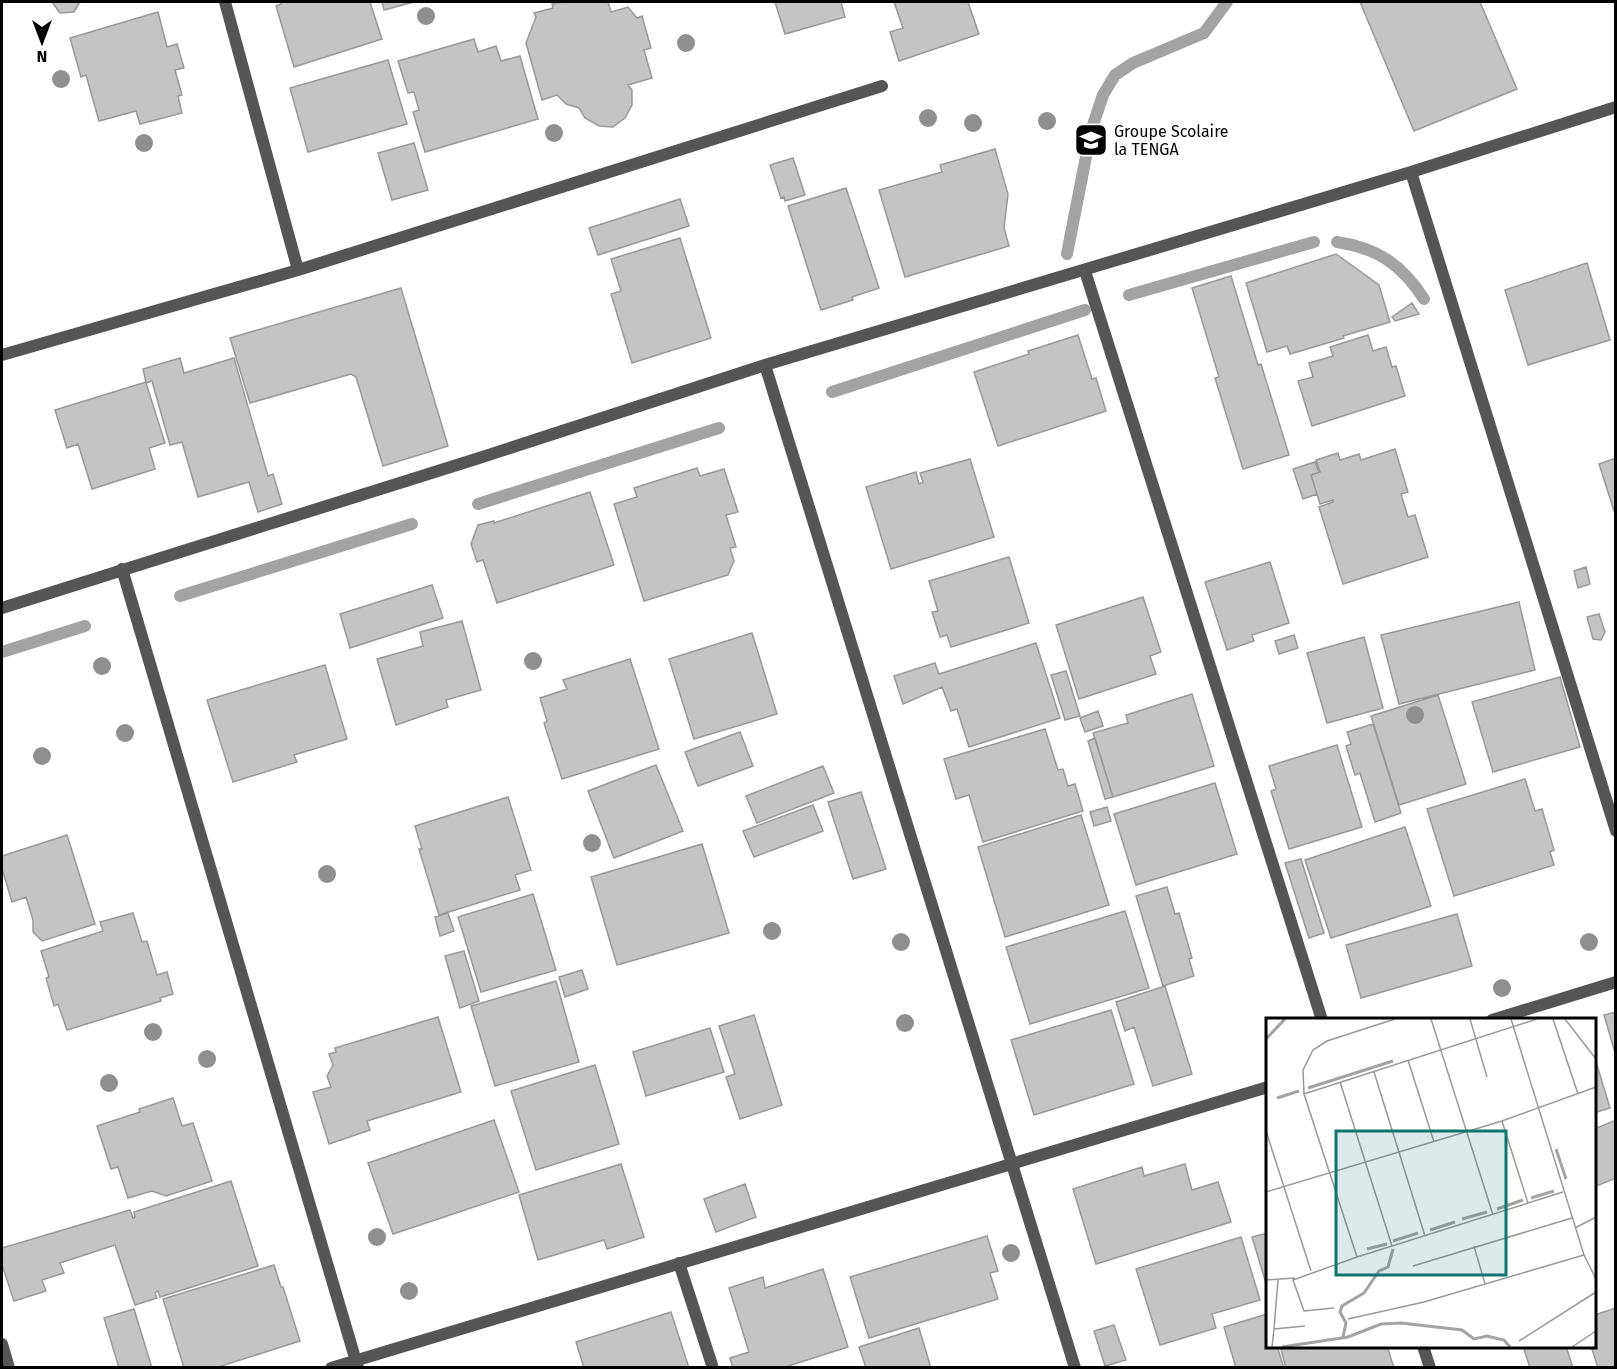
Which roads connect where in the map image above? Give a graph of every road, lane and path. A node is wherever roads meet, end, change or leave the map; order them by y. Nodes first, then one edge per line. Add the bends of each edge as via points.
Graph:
1 (225, 2) edge
2 (882, 86) dead end
3 (1616, 107) edge
4 (1411, 172) junction
5 (298, 270) junction
6 (1085, 271) junction
7 (2, 355) edge
8 (765, 365) junction
9 (122, 569) junction
10 (2, 608) edge
11 (1616, 831) edge
12 (1616, 982) edge
13 (1321, 1018) edge
14 (1499, 1018) edge
15 (1266, 1088) edge
16 (1011, 1164) junction
17 (679, 1263) junction
18 (2, 1344) edge
19 (1423, 1348) edge
20 (357, 1364) edge
21 (9, 1368) edge
22 (331, 1368) edge
23 (713, 1368) edge
24 (1075, 1368) edge
25 (1430, 1368) edge

1 - 5 street
2 - 5 street
3 - 4 street
4 - 6 street
4 - 11 street
5 - 7 street
6 - 8 street
6 - 13 street
8 - 9 street
8 - 16 street
9 - 10 street
9 - 20 street
12 - 14 street
15 - 16 street
16 - 17 street
16 - 24 street
17 - 20 street
17 - 23 street
18 - 21 street
19 - 25 street
20 - 22 street

